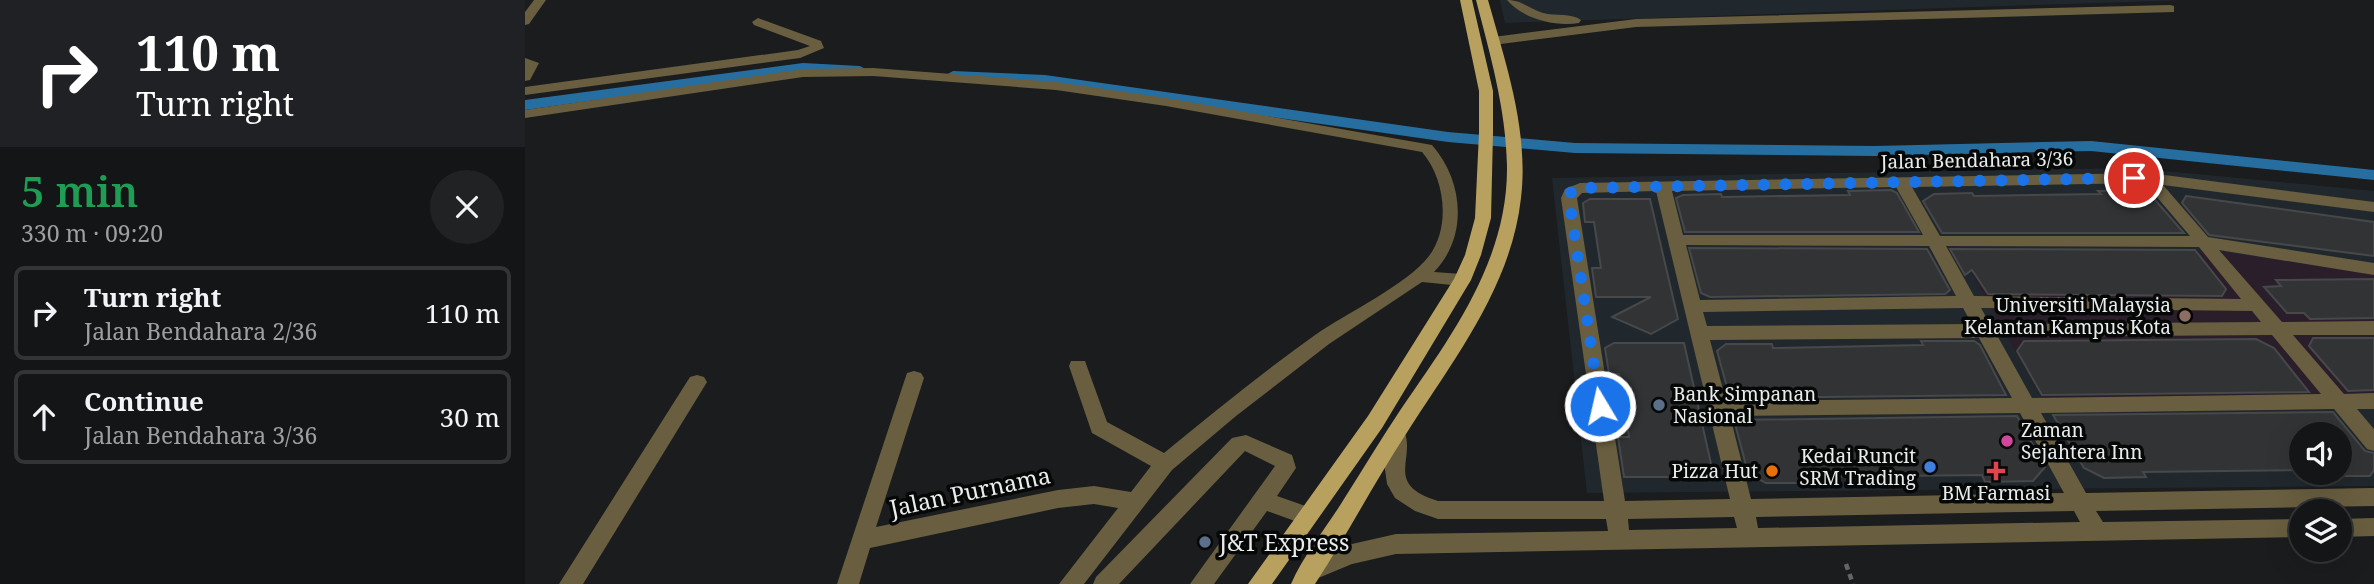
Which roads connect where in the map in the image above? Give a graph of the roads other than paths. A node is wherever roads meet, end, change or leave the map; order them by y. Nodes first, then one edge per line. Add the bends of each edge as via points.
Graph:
1 (540, 0) edge
2 (1466, 0) edge
3 (1482, 0) edge
4 (1513, 0) edge
5 (2037, 0) edge
6 (2170, 9) dead end
7 (525, 21) edge
8 (758, 22) dead end
9 (1493, 41) junction
10 (525, 62) edge
11 (525, 77) edge
12 (525, 91) edge
13 (525, 114) edge
14 (2149, 178) junction
15 (1902, 183) junction
16 (1663, 187) junction
17 (2374, 207) edge
18 (1676, 240) junction
19 (1934, 240) junction
20 (2204, 242) junction
21 (2374, 269) edge
22 (1419, 276) junction
23 (1462, 279) junction
24 (1968, 302) junction
25 (2001, 302) junction
26 (2258, 305) junction
27 (1692, 306) junction
28 (2374, 328) edge
29 (2278, 329) junction
30 (2017, 330) junction
31 (1984, 331) junction
32 (1699, 333) junction
33 (1078, 366) dead end
34 (914, 378) dead end
35 (697, 382) dead end
36 (2374, 401) edge
37 (2339, 402) junction
38 (2027, 407) junction
39 (1718, 409) junction
40 (1396, 433) junction
41 (2374, 443) edge
42 (1165, 464) junction
43 (2374, 497) edge
44 (1262, 500) junction
45 (1134, 501) junction
46 (2080, 502) junction
47 (1742, 508) junction
48 (1615, 510) junction
49 (1306, 516) junction
50 (2374, 527) edge
51 (2289, 528) edge
52 (2352, 528) edge
53 (2097, 532) junction
54 (1750, 538) junction
55 (861, 540) junction
56 (1620, 540) junction
57 (1307, 578) edge
58 (1074, 583) edge
59 (570, 584) edge
60 (848, 584) edge
61 (1104, 584) edge
62 (1201, 584) edge
63 (1259, 584) edge

1 - 7 street
2 - 23 main road via 1486,91 1486,133 1483,218
3 - 9 main road
4 - 5 street via 1542,16 1574,20
6 - 9 street via 1636,23
8 - 12 street via 817,48
9 - 40 main road via 1514,131 1509,225 1472,314
10 - 11 street via 532,63
13 - 22 street via 800,73 873,72 1056,86 1361,136 1427,148 1441,166 1450,194 1448,232 1438,256
14 - 15 street, Jalan Bendahara 3/36
14 - 17 street, Jalan Bendahara 3/36
14 - 20 street
15 - 16 street, Jalan Bendahara 3/36
15 - 19 street
16 - 18 street
16 - 48 street, Jalan Bendahara 3/36 via 1580,188 1569,198
18 - 19 street
18 - 27 street
19 - 20 street
19 - 24 street
20 - 21 street
20 - 26 street
22 - 23 street
22 - 42 street via 1323,339
23 - 49 main road via 1375,422
24 - 25 street
24 - 27 street
24 - 31 street
25 - 26 street
25 - 30 street
26 - 29 street
27 - 32 street
28 - 29 street
29 - 30 street
29 - 37 street
30 - 31 street
31 - 32 street
31 - 38 street
32 - 39 street
33 - 42 street via 1099,427
34 - 55 street
35 - 59 street
36 - 37 street
37 - 38 street
37 - 41 street
38 - 39 street
38 - 46 street
39 - 47 street
40 - 48 street via 1396,482 1416,505 1438,510
40 - 57 main road
42 - 45 street
43 - 46 street
44 - 49 street
44 - 61 street via 1286,468 1285,461 1239,443
44 - 62 street
45 - 55 street, Jalan Purnama via 1094,495 1058,499
45 - 58 street
46 - 47 street
46 - 53 street
47 - 48 street
47 - 54 street
48 - 56 street
49 - 63 main road
50 - 52 street
51 - 53 street
53 - 54 street
54 - 56 street
55 - 60 street
56 - 57 street via 1396,544 1338,557

